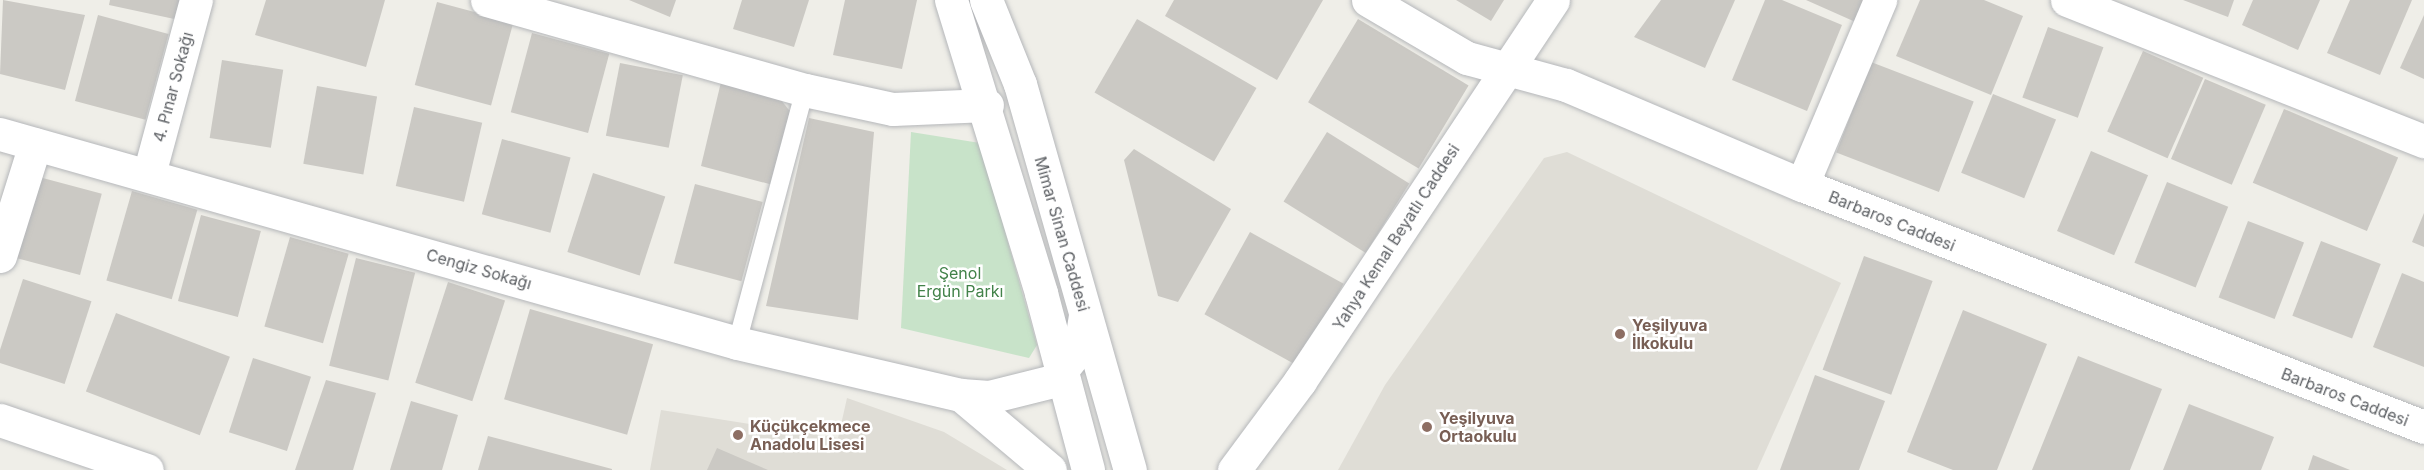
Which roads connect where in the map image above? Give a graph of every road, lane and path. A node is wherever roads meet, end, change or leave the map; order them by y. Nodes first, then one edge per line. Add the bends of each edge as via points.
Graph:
1 (196, 0) edge
2 (488, 0) edge
3 (951, 0) edge
4 (986, 0) edge
5 (1368, 0) edge
6 (1554, 0) edge
7 (1880, 0) edge
8 (2067, 0) edge
9 (1507, 69) junction
10 (805, 90) junction
11 (987, 105) junction
12 (0, 134) edge
13 (2424, 141) edge
14 (35, 144) junction
15 (149, 174) junction
16 (1802, 185) junction
17 (0, 256) edge
18 (1085, 314) junction
19 (737, 343) junction
20 (1061, 373) junction
21 (961, 395) junction
22 (0, 420) edge
23 (2424, 427) edge
24 (147, 470) edge
25 (1050, 470) edge
26 (1088, 470) edge
27 (1130, 470) edge
28 (1234, 470) edge

1 - 15 street, 4. Pınar Sokağı
2 - 10 street
3 - 11 street
4 - 18 street, Mimar Sinan Caddesi via 1020,84
5 - 9 street, Barbaros Caddesi via 1467,58
6 - 9 street, Yahya Kemal Beyatlı Caddesi
7 - 16 street
8 - 13 street
9 - 16 street, Barbaros Caddesi via 1566,85
9 - 28 street, Yahya Kemal Beyatlı Caddesi via 1300,381
10 - 11 street via 893,109 946,111
10 - 19 lane
11 - 20 street
12 - 14 street, Cengiz Sokağı
14 - 15 street, Cengiz Sokağı
14 - 17 street
15 - 19 street, Cengiz Sokağı
16 - 23 street, Barbaros Caddesi
18 - 20 street via 1080,347
18 - 27 street, Mimar Sinan Caddesi
19 - 21 street, Cengiz Sokağı
20 - 21 street, Cengiz Sokağı via 1034,389
20 - 26 street
21 - 25 street, Cengiz Sokağı
22 - 24 street

